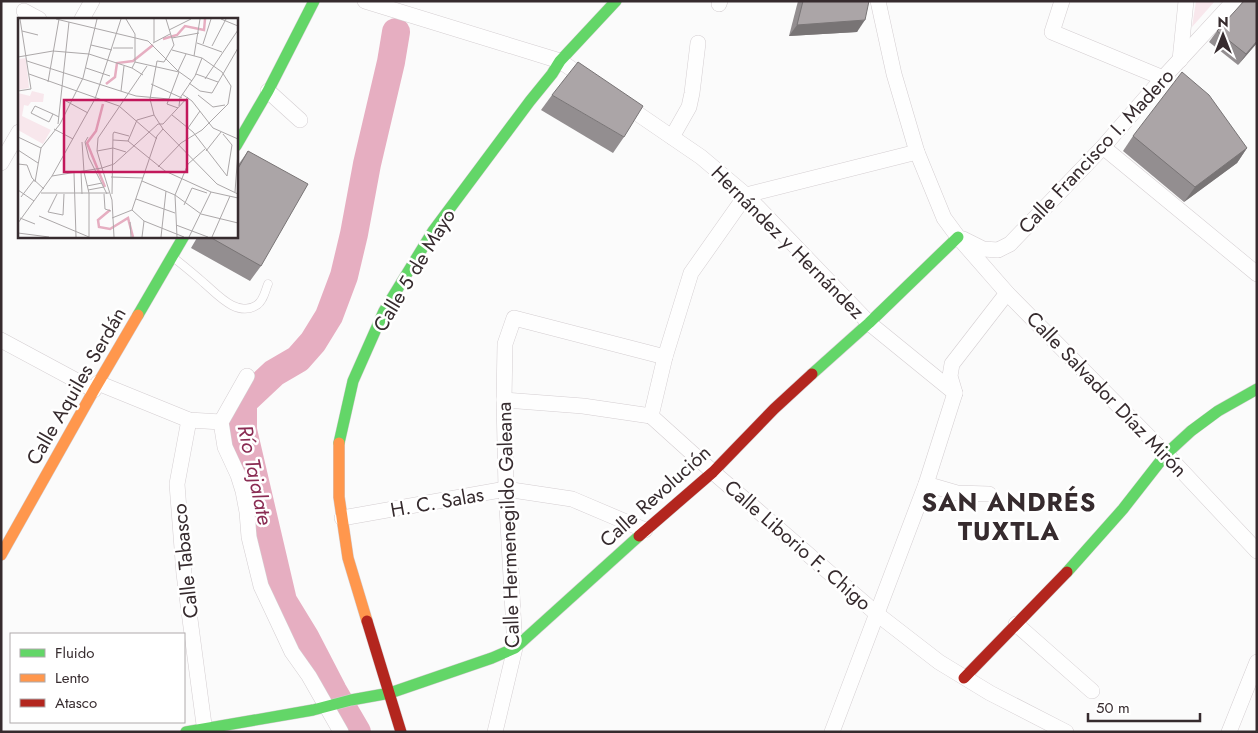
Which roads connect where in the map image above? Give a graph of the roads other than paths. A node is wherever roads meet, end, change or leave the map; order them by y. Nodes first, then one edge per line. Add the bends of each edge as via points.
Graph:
1 (92, 1) edge
2 (314, 1) edge
3 (364, 1) edge
4 (616, 1) edge
5 (878, 1) edge
6 (1062, 1) edge
7 (1186, 1) edge
8 (1234, 1) edge
9 (24, 11) dead end
10 (37, 18) edge
11 (83, 18) edge
12 (698, 43) dead end
13 (560, 60) junction
14 (1180, 60) junction
15 (1163, 78) junction
16 (268, 91) junction
17 (300, 120) dead end
18 (241, 127) edge
19 (18, 134) edge
20 (672, 137) junction
21 (1103, 147) junction
22 (917, 152) junction
23 (1, 163) edge
24 (746, 195) junction
25 (958, 237) junction
26 (183, 238) edge
27 (1010, 244) junction
28 (172, 256) junction
29 (985, 269) junction
30 (1257, 274) edge
31 (268, 284) dead end
32 (1007, 293) junction
33 (869, 323) junction
34 (1, 340) edge
35 (665, 357) junction
36 (247, 376) dead end
37 (96, 387) junction
38 (1257, 389) edge
39 (955, 393) junction
40 (504, 400) junction
41 (652, 416) junction
42 (189, 420) junction
43 (221, 422) junction
44 (1166, 454) junction
45 (714, 472) junction
46 (926, 484) junction
47 (506, 489) junction
48 (989, 494) dead end
49 (342, 518) junction
50 (645, 530) junction
51 (1257, 551) edge
52 (1, 555) edge
53 (877, 614) junction
54 (1016, 624) junction
55 (515, 648) junction
56 (1257, 662) edge
57 (964, 678) junction
58 (1092, 692) dead end
59 (390, 693) junction
60 (329, 706) junction
61 (205, 730) edge
62 (186, 732) edge
63 (341, 732) edge
64 (401, 732) edge
65 (495, 732) edge
66 (832, 732) edge
67 (1066, 732) edge
68 (1230, 732) edge

1 - 11 street
2 - 16 street
3 - 13 street, Hernández y Hernández
4 - 13 street, Calle 5 de Mayo
5 - 22 street, Calle Salvador Díaz Mirón via 894,74
6 - 15 street via 1052,32
7 - 14 street, Calle Francisco I. Madero
8 - 14 street
9 - 10 street
12 - 20 street via 689,107
13 - 20 street, Hernández y Hernández
13 - 49 street, Calle 5 de Mayo via 433,231 384,311 354,382 340,442
14 - 15 street, Calle Francisco I. Madero
15 - 21 street, Calle Francisco I. Madero
16 - 17 street
16 - 18 street
19 - 23 street
20 - 24 street, Hernández y Hernández
21 - 27 street, Calle Francisco I. Madero
21 - 30 street
22 - 24 street
22 - 25 street, Calle Salvador Díaz Mirón via 944,218
24 - 33 street, Hernández y Hernández
24 - 35 street via 691,273
25 - 27 street, Calle Francisco I. Madero via 983,248 998,250
25 - 29 street, Calle Salvador Díaz Mirón
25 - 33 street, Calle Revolución
26 - 28 street, Calle Aquiles Serdán
27 - 29 street
28 - 31 lane via 224,301 235,306 257,305
28 - 37 street, Calle Aquiles Serdán
29 - 32 street, Calle Salvador Díaz Mirón
32 - 39 street via 952,364 950,376
32 - 44 street, Calle Salvador Díaz Mirón
33 - 39 street, Hernández y Hernández
33 - 45 street, Calle Revolución via 774,409
34 - 37 street
35 - 40 street, Calle Hermenegildo Galeana via 514,318 505,344
35 - 41 street
36 - 43 street
37 - 42 street
37 - 52 street, Calle Aquiles Serdán
38 - 44 street via 1218,411
39 - 46 street
40 - 41 street via 583,406
40 - 47 street, Calle Hermenegildo Galeana
41 - 45 street, Calle Liborio F. Chigo
42 - 43 street
42 - 61 street, Calle Tabasco via 177,484 184,574
43 - 60 street via 225,447 243,491 249,537 261,586 292,652
44 - 51 street, Calle Salvador Díaz Mirón
44 - 54 street via 1077,562
45 - 50 street, Calle Revolución
45 - 53 street, Calle Liborio F. Chigo
46 - 48 street via 957,493
46 - 53 street
47 - 49 street, H. C. Salas
47 - 50 street, H. C. Salas via 572,498
47 - 55 street, Calle Hermenegildo Galeana
49 - 59 street, Calle 5 de Mayo via 348,558
50 - 55 street, Calle Revolución
53 - 57 street, Calle Liborio F. Chigo
53 - 66 street
54 - 57 street
54 - 58 street
55 - 59 street, Calle Revolución
55 - 65 street, Calle Hermenegildo Galeana
56 - 68 street
57 - 67 street, Calle Liborio F. Chigo
59 - 60 street, Calle Revolución
59 - 64 street, Calle 5 de Mayo
60 - 61 street, Calle Revolución
60 - 63 street
61 - 62 street, Calle Revolución

